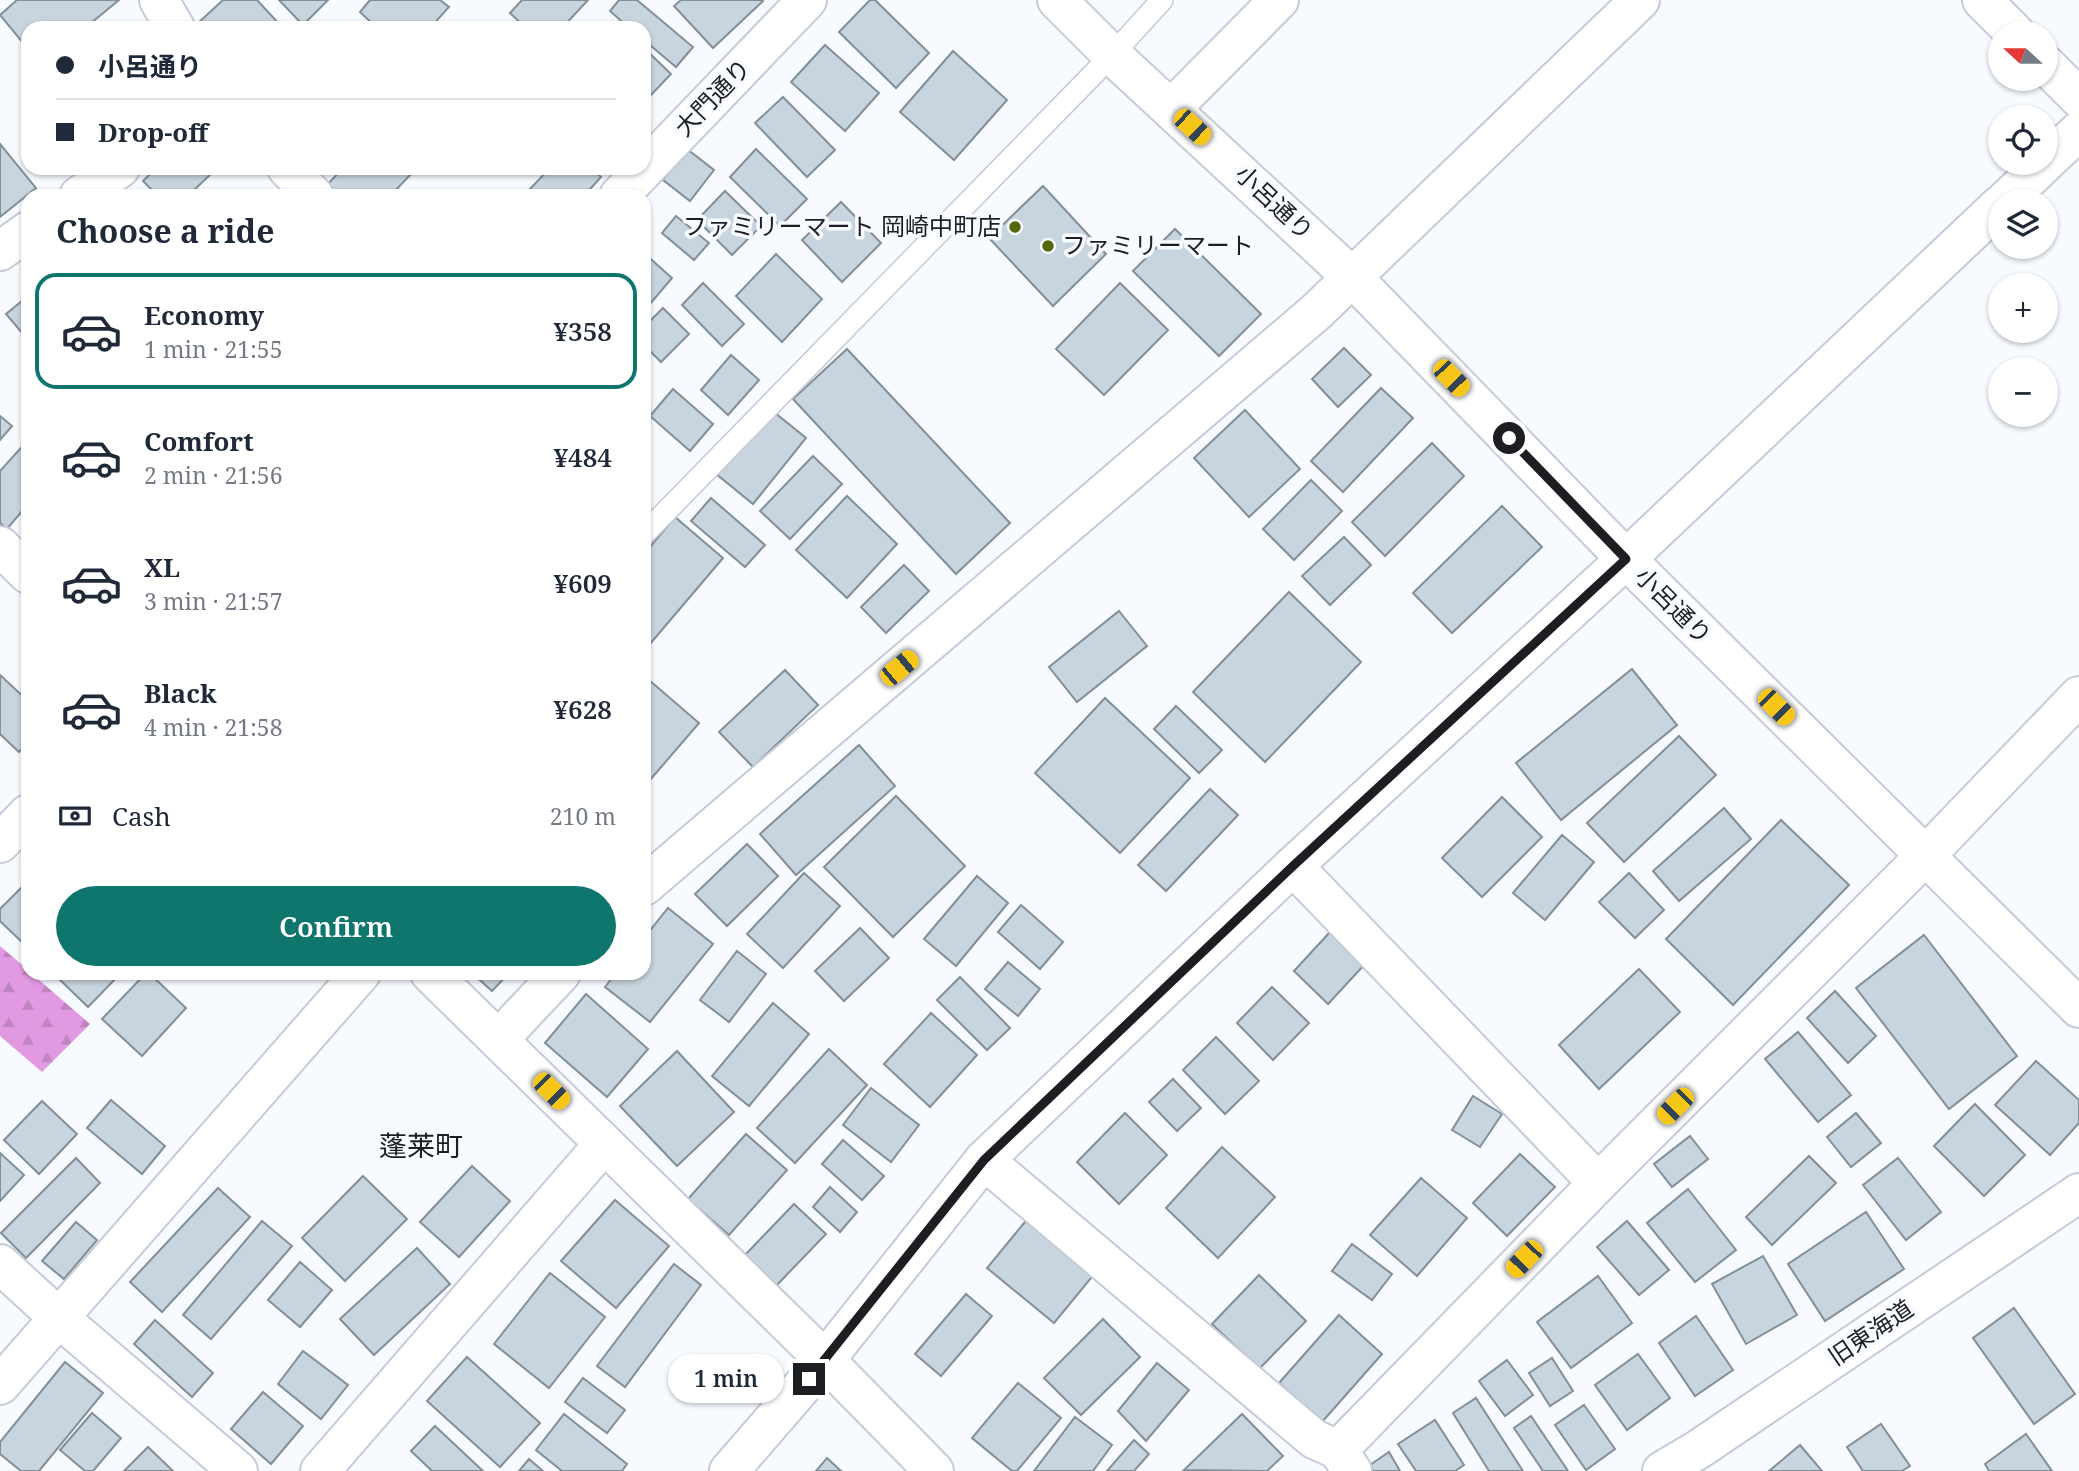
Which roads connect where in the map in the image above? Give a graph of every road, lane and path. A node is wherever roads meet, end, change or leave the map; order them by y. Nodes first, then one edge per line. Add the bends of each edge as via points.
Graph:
1 (807, 0) edge
2 (1057, 0) edge
3 (1162, 0) edge
4 (1279, 0) edge
5 (1640, 0) edge
6 (1982, 0) edge
7 (2003, 21) edge
8 (1112, 55) junction
9 (2058, 77) edge
10 (2079, 98) edge
11 (1172, 108) junction
12 (2079, 131) edge
13 (2058, 151) edge
14 (651, 163) edge
15 (110, 175) edge
16 (294, 175) edge
17 (639, 175) edge
18 (2033, 175) edge
19 (89, 189) edge
20 (308, 189) edge
21 (626, 189) edge
22 (2017, 189) edge
23 (1988, 216) edge
24 (21, 236) edge
25 (0, 251) edge
26 (1353, 278) junction
27 (651, 527) edge
28 (0, 546) edge
29 (1626, 559) junction
30 (21, 567) edge
31 (2079, 696) edge
32 (21, 821) edge
33 (0, 843) edge
34 (1925, 856) junction
35 (1293, 866) junction
36 (651, 878) edge
37 (355, 980) edge
38 (437, 980) edge
39 (554, 980) edge
40 (2079, 1008) edge
41 (499, 1039) junction
42 (604, 1144) junction
43 (984, 1160) junction
44 (1598, 1183) junction
45 (2079, 1193) edge
46 (0, 1264) edge
47 (59, 1318) junction
48 (825, 1360) junction
49 (0, 1385) edge
50 (1345, 1460) edge
51 (1710, 1460) edge
52 (238, 1471) edge
53 (320, 1471) edge
54 (729, 1471) edge
55 (934, 1471) edge
56 (1662, 1471) edge

1 - 14 street, 大門通り
2 - 8 street, 小呂通り
3 - 8 lane
4 - 11 street
5 - 26 street
6 - 7 street
8 - 11 street, 小呂通り
8 - 27 lane
9 - 10 street
11 - 26 street, 小呂通り
12 - 13 street
15 - 19 street
16 - 20 street
17 - 21 street, 大門通り
18 - 22 street
23 - 29 street
24 - 25 street
26 - 29 street, 小呂通り
26 - 36 street
28 - 30 street
29 - 34 street, 小呂通り
29 - 35 street
31 - 34 street
32 - 33 street
34 - 40 street, 小呂通り
34 - 44 street
35 - 43 street
35 - 44 street
37 - 47 street
38 - 41 street
39 - 41 street
41 - 42 street
42 - 48 street
42 - 53 street
43 - 48 street
43 - 50 street via 1314,1439
44 - 50 street
45 - 51 street, 旧東海道
46 - 47 street
47 - 49 street
47 - 52 street
48 - 54 street
48 - 55 street
51 - 56 street, 旧東海道

